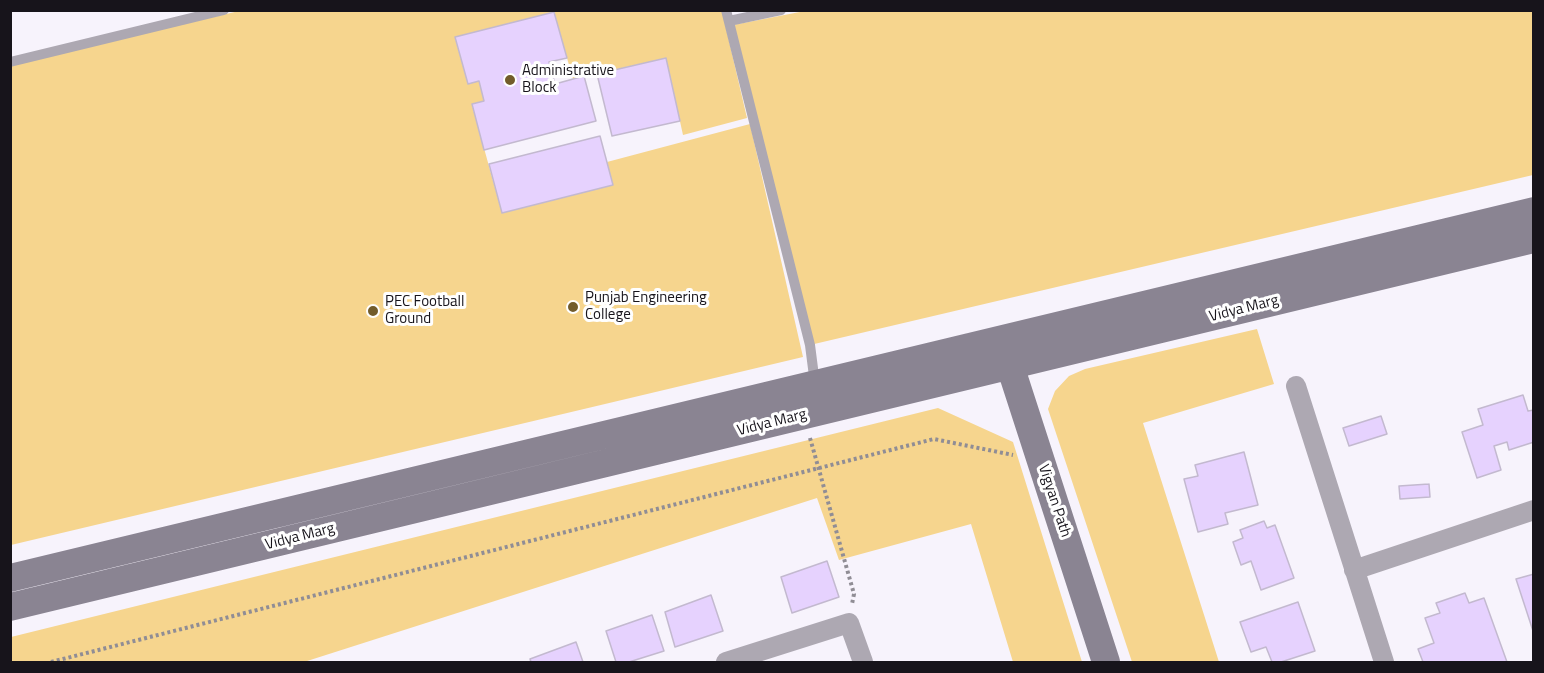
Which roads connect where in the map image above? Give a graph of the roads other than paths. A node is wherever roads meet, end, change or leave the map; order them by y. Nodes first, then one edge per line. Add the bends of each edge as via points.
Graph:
1 (224, 10) edge
2 (781, 10) edge
3 (728, 16) edge
4 (10, 62) edge
5 (1533, 211) edge
6 (1533, 239) edge
7 (1005, 352) junction
8 (1296, 386) dead end
9 (815, 401) junction
10 (1533, 510) edge
11 (1354, 570) junction
12 (10, 578) edge
13 (10, 607) edge
14 (726, 663) edge
15 (863, 663) edge
16 (1106, 663) edge
17 (1384, 663) edge

1 - 4 lane
2 - 3 lane
3 - 9 lane via 810,345
5 - 7 main road, Vidya Marg
6 - 7 main road, Vidya Marg
7 - 9 main road, Vidya Marg
7 - 16 main road, Vigyan Path
8 - 11 street
9 - 12 main road, Vidya Marg
9 - 13 main road, Vidya Marg
10 - 11 street
11 - 17 street
14 - 15 street via 849,623

